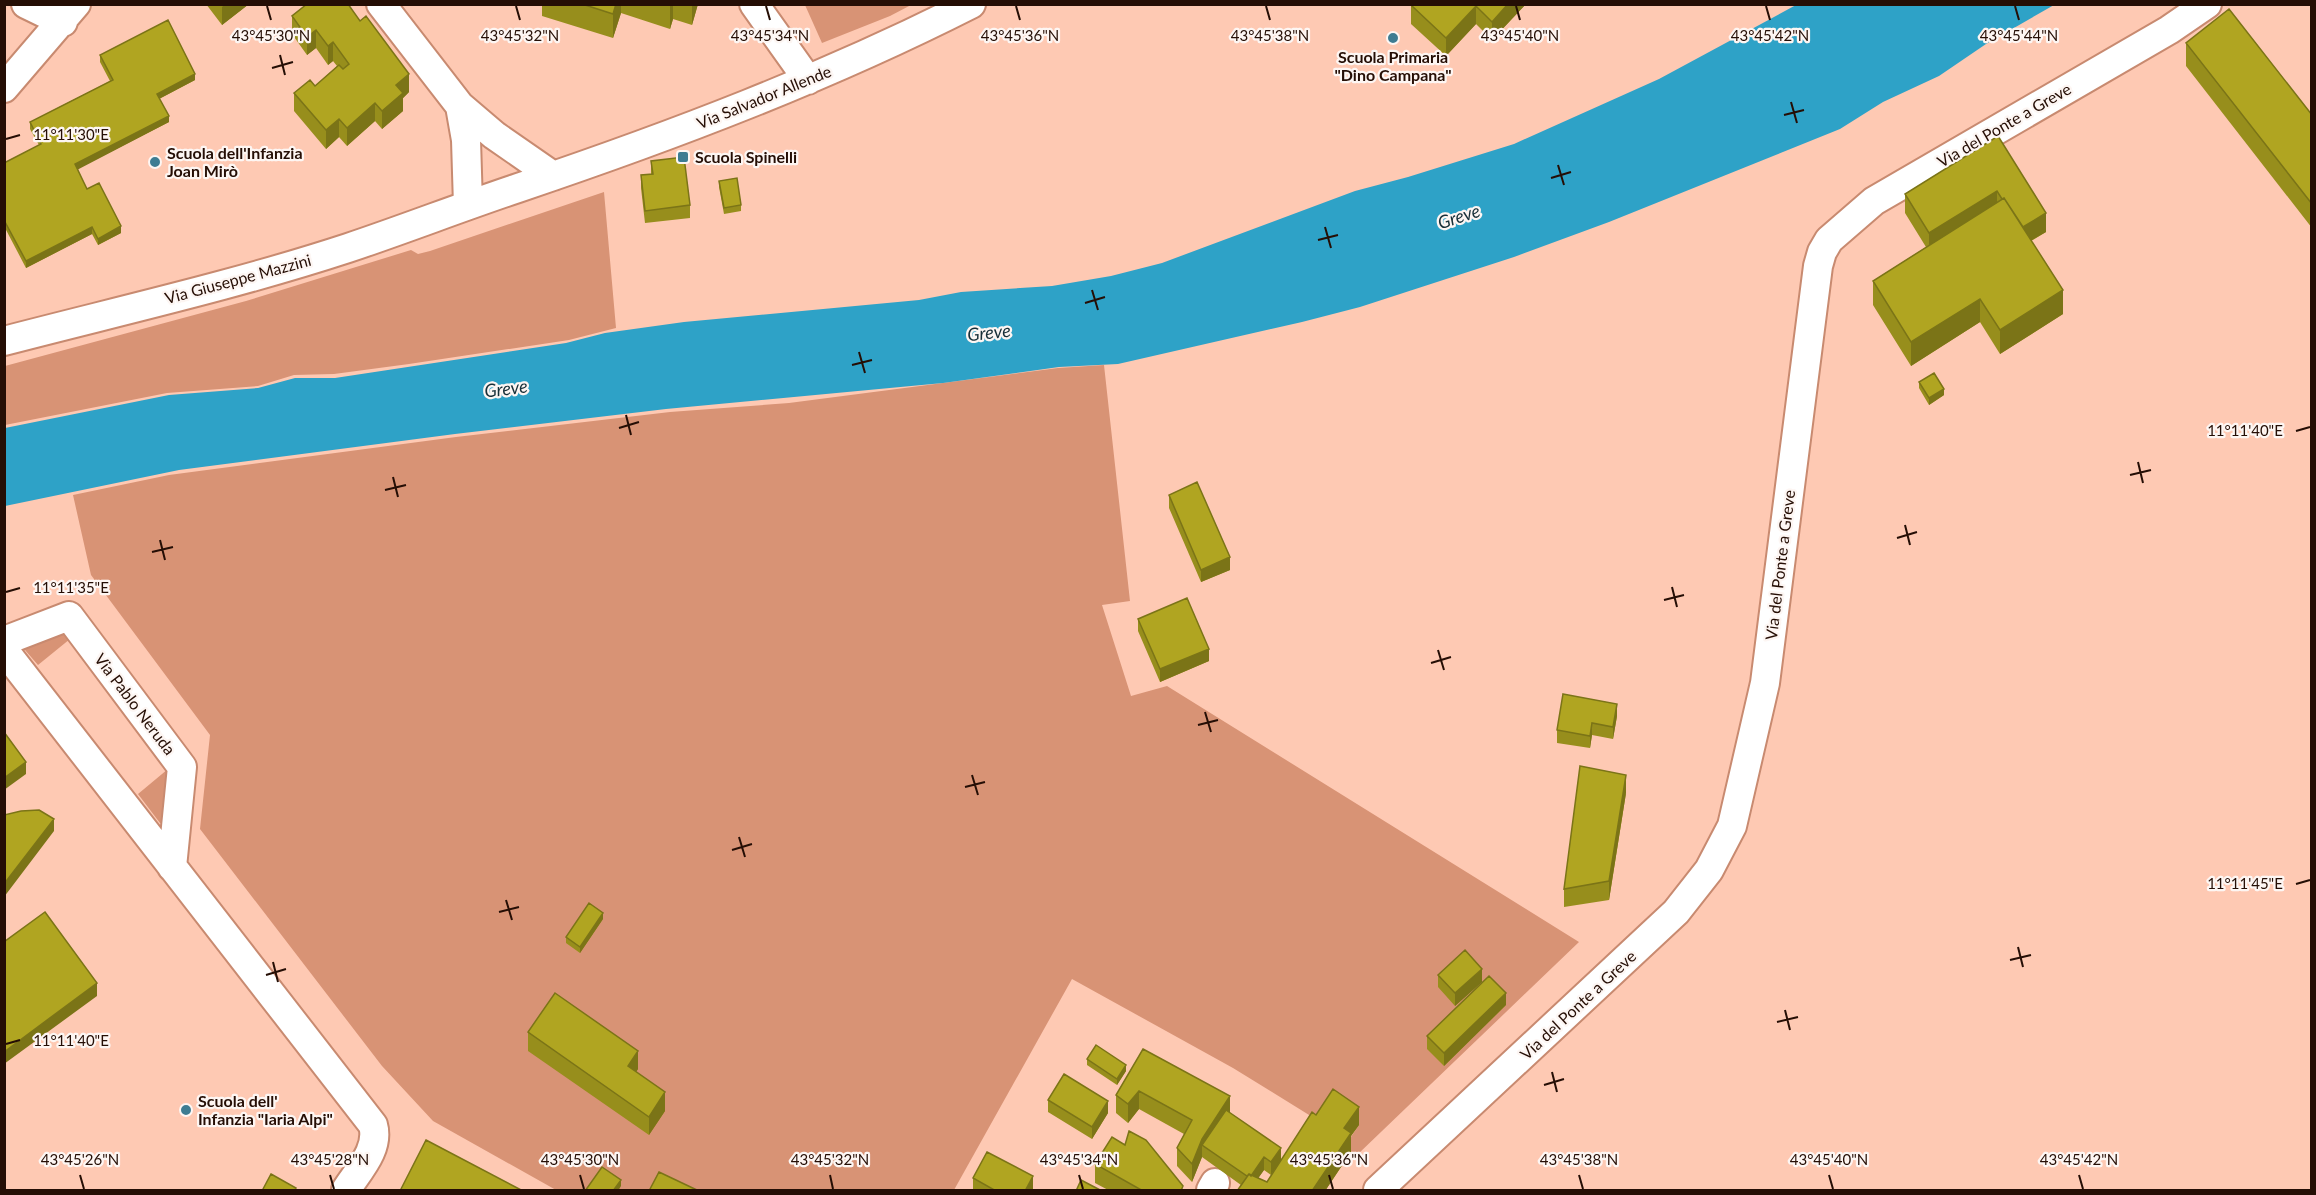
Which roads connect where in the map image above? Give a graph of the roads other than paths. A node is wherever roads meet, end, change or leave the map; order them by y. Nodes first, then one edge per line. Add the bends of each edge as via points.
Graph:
1 (26, 4) edge
2 (381, 4) edge
3 (754, 4) edge
4 (971, 4) edge
5 (2207, 4) edge
6 (70, 13) edge
7 (808, 80) junction
8 (4, 88) edge
9 (460, 106) junction
10 (553, 176) junction
11 (468, 205) junction
12 (4, 341) edge
13 (4, 640) edge
14 (4, 650) edge
15 (172, 867) junction
16 (346, 1191) edge
17 (1378, 1191) edge

1 - 6 street
2 - 9 street
3 - 7 street
4 - 7 street, Via Salvador Allende
5 - 17 street, Via del Ponte a Greve via 2169,30 1874,201 1829,240 1818,266 1765,683 1732,826 1708,870 1676,912
6 - 8 street
7 - 10 street, Via Salvador Allende
9 - 10 street
9 - 11 street via 466,140
10 - 11 street, Via Salvador Allende
11 - 12 street, Via Giuseppe Mazzini via 264,273
13 - 15 street, Via Pablo Neruda via 69,616 182,767
14 - 15 street
15 - 16 street via 373,1125 374,1145

